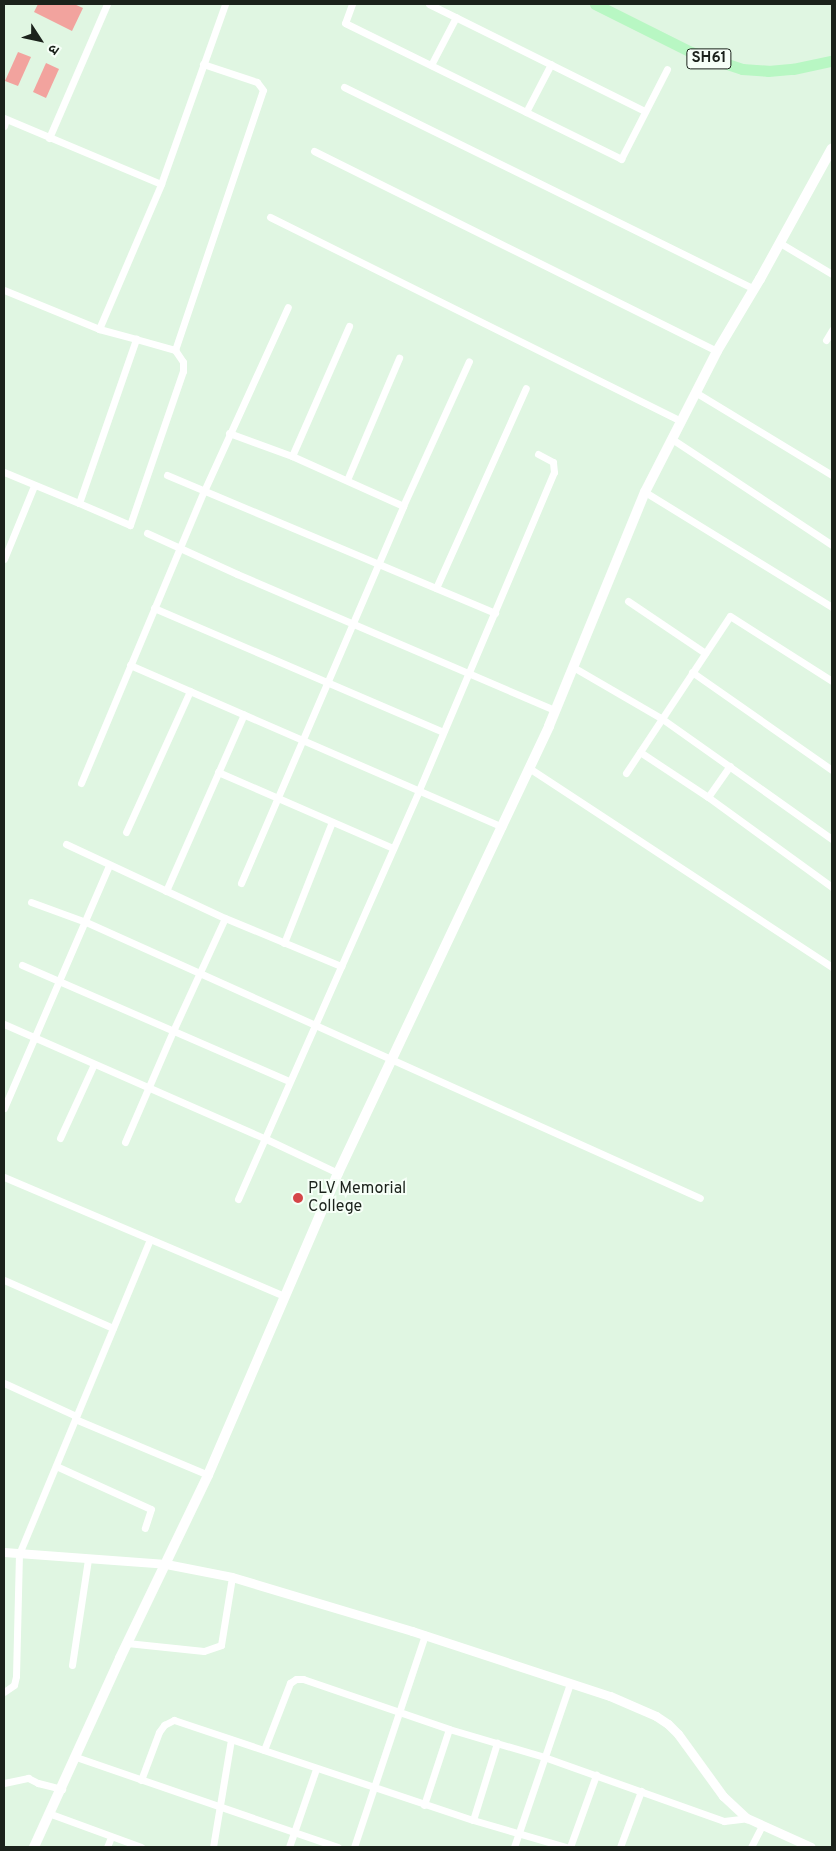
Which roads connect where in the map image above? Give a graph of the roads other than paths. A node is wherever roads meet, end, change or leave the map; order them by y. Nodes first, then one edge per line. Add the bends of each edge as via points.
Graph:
1 (107, 4) edge
2 (225, 4) edge
3 (352, 4) edge
4 (429, 4) edge
5 (595, 4) edge
6 (456, 17) junction
7 (832, 61) edge
8 (203, 64) junction
9 (551, 64) junction
10 (431, 65) junction
11 (667, 69) dead end
12 (344, 87) dead end
13 (645, 111) junction
14 (526, 112) junction
15 (5, 121) edge
16 (49, 138) junction
17 (832, 148) edge
18 (314, 151) dead end
19 (161, 184) junction
20 (270, 217) dead end
21 (780, 243) junction
22 (832, 274) edge
23 (754, 289) junction
24 (4, 290) edge
25 (288, 307) dead end
26 (348, 326) dead end
27 (99, 329) junction
28 (832, 330) edge
29 (136, 340) junction
30 (826, 340) dead end
31 (175, 350) junction
32 (717, 351) junction
33 (399, 358) dead end
34 (470, 361) dead end
35 (526, 388) dead end
36 (695, 392) junction
37 (681, 421) junction
38 (230, 433) junction
39 (672, 439) junction
40 (538, 454) dead end
41 (292, 456) junction
42 (4, 472) edge
43 (167, 475) dead end
44 (832, 475) edge
45 (346, 480) junction
46 (34, 486) junction
47 (204, 491) junction
48 (645, 492) junction
49 (79, 503) junction
50 (403, 506) junction
51 (147, 533) dead end
52 (832, 545) edge
53 (180, 547) junction
54 (4, 559) edge
55 (378, 564) junction
56 (436, 588) junction
57 (628, 601) dead end
58 (832, 607) edge
59 (154, 608) junction
60 (495, 613) junction
61 (352, 623) junction
62 (705, 653) junction
63 (130, 666) junction
64 (573, 667) junction
65 (692, 672) junction
66 (469, 673) junction
67 (832, 681) edge
68 (326, 682) junction
69 (190, 691) junction
70 (555, 710) junction
71 (244, 714) junction
72 (661, 718) junction
73 (443, 732) junction
74 (302, 739) junction
75 (640, 752) junction
76 (730, 766) junction
77 (529, 768) junction
78 (832, 770) edge
79 (218, 772) junction
80 (626, 773) dead end
81 (81, 782) dead end
82 (419, 790) junction
83 (277, 798) junction
84 (708, 798) junction
85 (332, 822) junction
86 (502, 827) junction
87 (126, 832) dead end
88 (832, 839) edge
89 (66, 844) dead end
90 (393, 848) junction
91 (109, 865) junction
92 (240, 883) dead end
93 (832, 887) edge
94 (166, 891) junction
95 (32, 902) dead end
96 (225, 918) junction
97 (86, 922) junction
98 (284, 943) junction
99 (22, 965) dead end
100 (341, 966) junction
101 (832, 967) edge
102 (200, 974) junction
103 (60, 982) junction
104 (4, 1024) edge
105 (314, 1025) junction
106 (173, 1031) junction
107 (35, 1037) junction
108 (392, 1058) junction
109 (94, 1064) junction
110 (289, 1081) junction
111 (149, 1088) junction
112 (4, 1108) edge
113 (60, 1138) dead end
114 (264, 1138) junction
115 (125, 1142) dead end
116 (338, 1173) junction
117 (4, 1177) edge
118 (700, 1198) dead end
119 (238, 1199) dead end
120 (150, 1239) junction
121 (4, 1280) edge
122 (285, 1296) junction
123 (113, 1328) junction
124 (4, 1382) edge
125 (76, 1417) junction
126 (56, 1466) junction
127 (208, 1475) junction
128 (145, 1528) dead end
129 (4, 1552) edge
130 (19, 1554) junction
131 (88, 1559) junction
132 (166, 1564) junction
133 (232, 1577) junction
134 (424, 1635) junction
135 (127, 1643) junction
136 (72, 1665) dead end
137 (570, 1683) junction
138 (4, 1692) edge
139 (399, 1711) junction
140 (450, 1729) junction
141 (231, 1740) junction
142 (497, 1743) junction
143 (264, 1750) junction
144 (76, 1757) junction
145 (544, 1757) junction
146 (316, 1768) junction
147 (596, 1775) junction
148 (141, 1780) junction
149 (4, 1783) edge
150 (373, 1786) junction
151 (62, 1788) junction
152 (641, 1792) junction
153 (424, 1805) junction
154 (218, 1808) junction
155 (51, 1814) junction
156 (747, 1818) junction
157 (473, 1820) junction
158 (762, 1825) junction
159 (519, 1832) junction
160 (294, 1833) junction
161 (111, 1836) junction
162 (34, 1847) edge
163 (107, 1847) edge
164 (142, 1847) edge
165 (213, 1847) edge
166 (289, 1847) edge
167 (338, 1847) edge
168 (354, 1847) edge
169 (514, 1847) edge
170 (566, 1847) edge
171 (570, 1847) edge
172 (620, 1847) edge
173 (751, 1847) edge
174 (809, 1847) edge

1 - 16 street
2 - 8 street
3 - 10 street via 345,23
4 - 6 street
5 - 7 main road, SH61 via 691,52 742,69 768,72
6 - 9 street
6 - 10 street
8 - 19 street
8 - 31 street via 256,82 263,90
9 - 13 street
9 - 14 street
10 - 14 street
11 - 13 street
12 - 23 street
13 - 14 street via 620,159
15 - 16 street
16 - 19 street
17 - 21 main road
18 - 32 street
19 - 27 street
20 - 37 street
21 - 22 street
21 - 23 main road
23 - 32 main road
24 - 27 street
25 - 38 street
26 - 41 street
27 - 29 street
28 - 30 street
29 - 31 street
29 - 49 street
31 - 49 street via 183,362 183,371 130,526
32 - 36 main road
33 - 45 street
34 - 50 street
35 - 56 street
36 - 37 main road
36 - 44 street
37 - 39 main road
38 - 41 street
38 - 47 street
39 - 48 main road
39 - 52 street
40 - 60 street via 553,462 554,472
41 - 45 street
42 - 46 street
43 - 47 street
45 - 50 street
46 - 49 street
46 - 54 street
47 - 53 street
47 - 55 street
48 - 58 street
48 - 64 main road
50 - 55 street
51 - 53 street
53 - 59 street
53 - 61 street
55 - 56 street
55 - 61 street
56 - 60 street
57 - 62 street
59 - 63 street
59 - 68 street
60 - 66 street
61 - 66 street
61 - 68 street
62 - 65 street
62 - 67 street via 730,616
63 - 69 street
63 - 81 street
64 - 70 main road
64 - 72 street
65 - 72 street
65 - 78 street
66 - 70 street
66 - 73 street
68 - 73 street
68 - 74 street
69 - 71 street
69 - 87 street
70 - 77 main road
71 - 74 street
71 - 79 street
72 - 75 street
72 - 76 street
73 - 82 street
74 - 82 street
74 - 83 street
75 - 80 street
75 - 84 street
76 - 84 street
76 - 88 street
77 - 86 main road
77 - 101 street
79 - 83 street
79 - 94 street
82 - 86 street
82 - 90 street
83 - 85 street
83 - 92 street
84 - 93 street
85 - 90 street
85 - 98 street
86 - 108 main road
89 - 91 street
90 - 100 street
91 - 94 street
91 - 97 street
94 - 96 street
95 - 97 street
96 - 98 street
96 - 102 street
97 - 102 street
97 - 103 street
98 - 100 street
99 - 103 street
100 - 105 street
102 - 105 street
102 - 106 street
103 - 106 street
103 - 107 street
104 - 107 street
105 - 108 street
105 - 110 street
106 - 110 street
106 - 111 street
107 - 109 street
107 - 112 street
108 - 116 main road
108 - 118 street
109 - 111 street
109 - 113 street
110 - 114 street
111 - 114 street
111 - 115 street
114 - 116 street
114 - 119 street
116 - 122 main road
117 - 120 street
120 - 122 street
120 - 123 street
121 - 123 street
122 - 127 main road
123 - 125 street
124 - 125 street
125 - 126 street
125 - 127 street
126 - 128 street via 148,1507 152,1512
126 - 130 street
127 - 132 main road
129 - 130 street
130 - 131 street
130 - 138 street via 16,1676 14,1685
131 - 132 street
131 - 136 street
132 - 133 street
132 - 135 main road
133 - 134 street
133 - 135 street via 221,1645 204,1651
134 - 137 street
134 - 139 street
135 - 144 main road
137 - 145 street
137 - 156 street via 610,1696 668,1724 723,1796
139 - 140 street
139 - 143 street via 296,1678 286,1691
139 - 150 street
140 - 142 street
140 - 153 street
141 - 143 street
141 - 148 street via 169,1721 159,1732
141 - 154 street
142 - 145 street
142 - 157 street
143 - 146 street
144 - 148 street
144 - 151 main road
145 - 147 street
145 - 159 street
146 - 150 street
146 - 160 street
147 - 152 street
147 - 171 street
148 - 154 street
149 - 151 street via 28,1778
150 - 153 street
150 - 168 street
151 - 155 main road
152 - 156 street via 724,1821
152 - 172 street
153 - 157 street
154 - 160 street
154 - 165 street
155 - 161 street
155 - 162 main road
156 - 158 street
157 - 159 street
158 - 173 street
158 - 174 street
159 - 169 street
159 - 170 street
160 - 166 street
160 - 167 street
161 - 163 street
161 - 164 street

